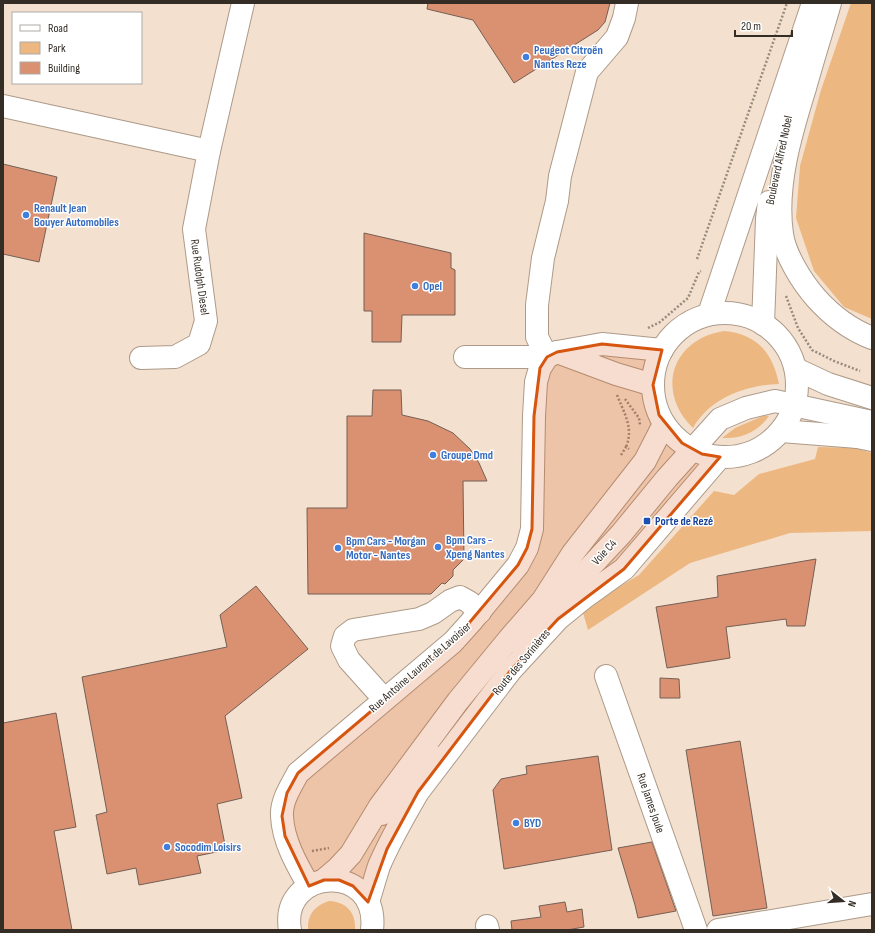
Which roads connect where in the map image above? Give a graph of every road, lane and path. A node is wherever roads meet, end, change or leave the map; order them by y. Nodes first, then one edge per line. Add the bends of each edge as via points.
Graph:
1 (243, 3) edge
2 (627, 3) edge
3 (787, 3) edge
4 (812, 3) edge
5 (825, 3) edge
6 (830, 3) edge
7 (3, 106) edge
8 (209, 151) junction
9 (697, 259) dead end
10 (706, 271) dead end
11 (785, 294) dead end
12 (709, 314) junction
13 (763, 324) junction
14 (642, 331) dead end
15 (872, 338) edge
16 (662, 350) junction
17 (552, 354) junction
18 (465, 357) dead end
19 (142, 358) dead end
20 (796, 369) junction
21 (866, 373) dead end
22 (653, 385) junction
23 (617, 393) dead end
24 (872, 398) edge
25 (794, 404) junction
26 (872, 422) edge
27 (664, 424) junction
28 (781, 431) junction
29 (866, 438) edge
30 (626, 447) dead end
31 (693, 450) junction
32 (720, 457) junction
33 (480, 612) junction
34 (606, 676) dead end
35 (384, 699) junction
36 (391, 809) junction
37 (371, 820) junction
38 (387, 849) junction
39 (316, 883) junction
40 (368, 902) junction
41 (872, 904) edge
42 (290, 930) edge
43 (372, 930) edge
44 (696, 930) edge
45 (718, 930) edge

1 - 8 main road, Rue Rudolph Diesel
2 - 17 main road via 617,36 587,72 560,176 557,201 543,258 537,305 537,337
3 - 9 path
4 - 12 main road, Boulevard Alfred Nobel
5 - 13 main road, Boulevard Alfred Nobel via 804,58 772,177 767,219
6 - 15 main road via 792,130 780,207 782,235 792,262 806,287 838,320
7 - 8 main road
8 - 19 main road, Rue Rudolph Diesel via 194,229 206,321 199,344 175,357
10 - 14 path via 699,272 688,298 660,322
11 - 21 path via 798,328 812,350 834,362
12 - 13 main road via 729,313 746,316
12 - 16 main road via 678,331
13 - 20 main road via 782,340
16 - 17 main road via 602,344
16 - 22 main road via 657,361
17 - 18 main road
17 - 22 main road
17 - 33 main road, Rue Antoine Laurent de Lavoisier via 540,368 536,382 532,529 528,548 518,565
20 - 24 main road via 828,384
20 - 25 main road via 797,390
22 - 27 main road via 656,405
23 - 30 path via 629,427
25 - 26 main road, Voie C4
25 - 28 main road
25 - 31 main road, Voie C4 via 775,401 746,408 720,419
27 - 31 main road via 682,443
27 - 37 main road, Route des Sorinières via 645,461 573,553 543,600 458,701
28 - 29 main road
28 - 32 main road via 754,452
31 - 32 main road
31 - 36 main road, Voie C4 via 621,534 514,649
32 - 38 main road, Route des Sorinières via 624,569 558,619 511,670 418,792
33 - 35 main road, Rue Antoine Laurent de Lavoisier via 453,642
33 - 35 main road via 460,597 450,600 434,613 419,619 353,630 345,636 342,646 348,660
34 - 44 main road, Rue James Joule
35 - 39 main road, Rue Antoine Laurent de Lavoisier via 298,773 287,793 282,816 285,836 298,867
36 - 37 main road, Voie C4
36 - 38 main road
37 - 39 main road, Route des Sorinières via 351,854 337,870
38 - 40 main road, Route des Sorinières
39 - 40 main road via 339,880 353,886
39 - 42 main road, Route des Sorinières via 293,902 289,917
40 - 43 main road, Route des Sorinières
41 - 45 main road

